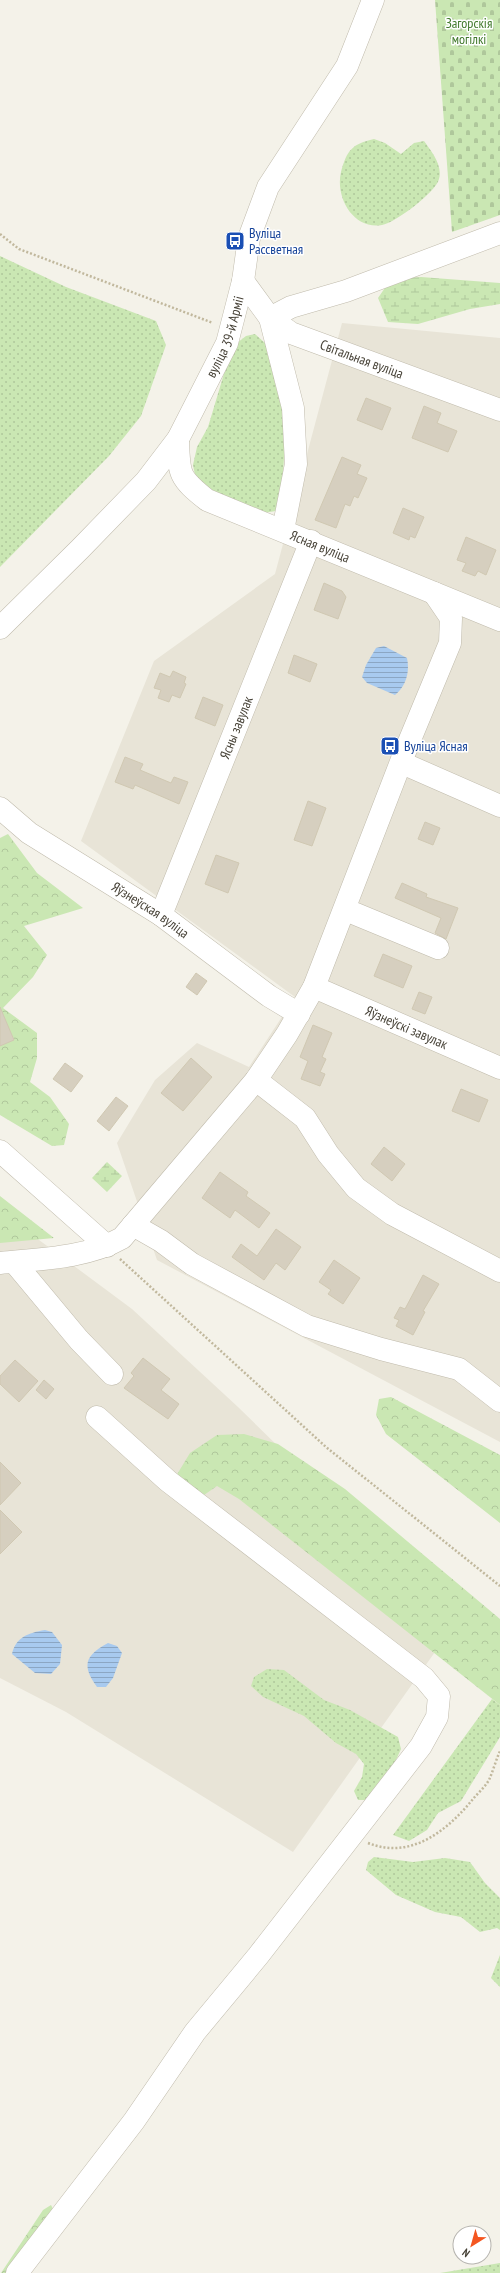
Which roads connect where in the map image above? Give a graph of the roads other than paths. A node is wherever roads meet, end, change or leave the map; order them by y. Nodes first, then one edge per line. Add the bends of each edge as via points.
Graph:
1 (373, 0) edge
2 (500, 233) edge
3 (243, 281) junction
4 (270, 318) junction
5 (500, 410) edge
6 (178, 438) junction
7 (283, 530) junction
8 (311, 541) junction
9 (434, 593) junction
10 (500, 620) edge
11 (0, 628) edge
12 (402, 763) junction
13 (500, 806) edge
14 (0, 808) edge
15 (346, 910) junction
16 (161, 915) junction
17 (438, 948) dead end
18 (314, 987) junction
19 (299, 1014) junction
20 (500, 1068) edge
21 (256, 1080) junction
22 (0, 1151) edge
23 (133, 1225) junction
24 (107, 1246) junction
25 (7, 1262) edge
26 (500, 1271) edge
27 (112, 1374) dead end
28 (500, 1401) edge
29 (97, 1417) dead end
30 (17, 2273) edge

1 - 3 street, вуліца 39-й Арміі via 347,66 268,187 249,238
2 - 4 street via 346,291 291,308
3 - 4 street, Світальная вуліца
3 - 6 street, вуліца 39-й Арміі via 227,342
4 - 5 street, Світальная вуліца via 291,333
4 - 7 street via 293,408 296,464
6 - 7 street, Ясная вуліца via 179,469 190,486 206,500
6 - 11 street, вуліца 39-й Арміі via 146,480
7 - 8 street, Ясная вуліца
8 - 9 street, Ясная вуліца
8 - 16 street, Ясны завулак
9 - 10 street, Ясная вуліца
9 - 12 street via 451,618 450,643
12 - 13 street
12 - 15 street
14 - 16 street, Яўзнеўская вуліца via 29,833
15 - 17 street
15 - 18 street
16 - 19 street, Яўзнеўская вуліца via 269,996
18 - 19 street
18 - 20 street, Яўзнеўскі завулак
19 - 21 street
21 - 23 street
21 - 26 street via 304,1118 328,1154 356,1188 392,1214
22 - 24 street
23 - 24 street via 122,1238
23 - 28 street via 162,1241 192,1264 307,1326 381,1349 460,1369
24 - 25 street via 44,1259
25 - 27 street
29 - 30 street via 168,1481 424,1678 439,1696 437,1717 421,1746 258,1956 195,2032 134,2121

